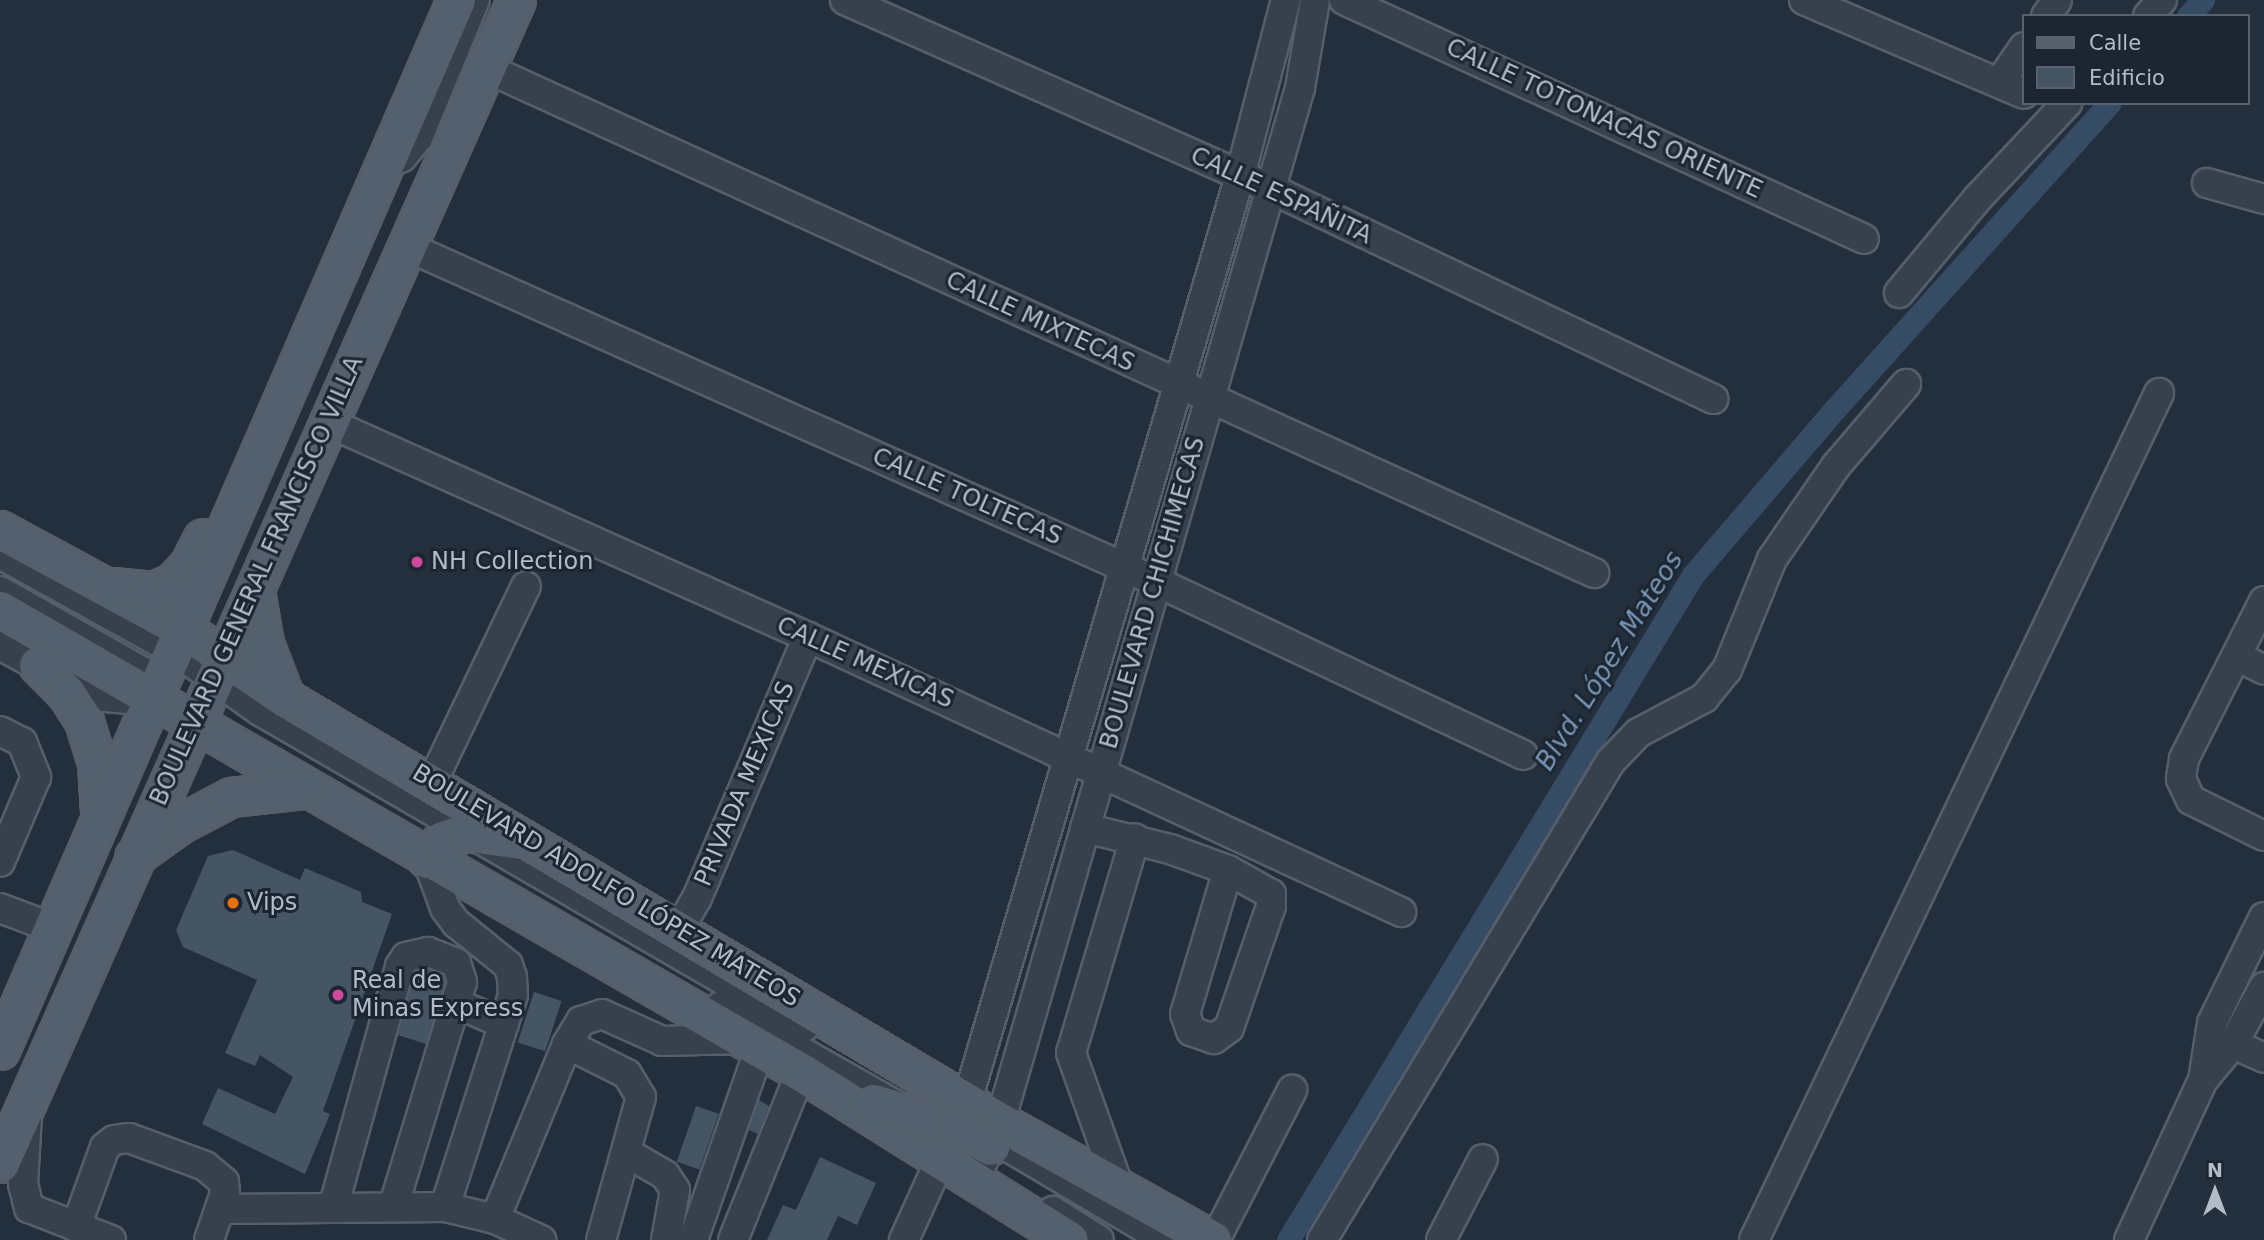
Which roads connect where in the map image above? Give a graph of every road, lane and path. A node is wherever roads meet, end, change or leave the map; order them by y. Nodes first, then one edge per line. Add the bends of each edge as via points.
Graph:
1 (456, 0) edge
2 (475, 0) edge
3 (498, 0) edge
4 (516, 0) edge
5 (845, 0) edge
6 (1286, 0) edge
7 (1315, 0) edge
8 (1344, 0) edge
9 (1804, 0) edge
10 (2162, 0) edge
11 (2150, 14) edge
12 (2022, 54) edge
13 (486, 68) junction
14 (2012, 88) edge
15 (2057, 106) edge
16 (379, 168) junction
17 (1240, 176) junction
18 (2207, 183) dead end
19 (1269, 188) junction
20 (2264, 199) edge
21 (426, 205) junction
22 (1864, 239) dead end
23 (408, 247) junction
24 (1899, 293) dead end
25 (1906, 384) dead end
26 (1179, 385) junction
27 (2159, 393) dead end
28 (1714, 398) dead end
29 (1208, 401) junction
30 (327, 422) junction
31 (270, 432) junction
32 (0, 530) edge
33 (0, 554) edge
34 (65, 566) junction
35 (1122, 567) junction
36 (1594, 573) dead end
37 (1155, 581) junction
38 (526, 586) dead end
39 (255, 590) junction
40 (0, 591) edge
41 (2264, 601) edge
42 (0, 610) edge
43 (808, 637) junction
44 (0, 645) edge
45 (2237, 656) junction
46 (38, 665) junction
47 (168, 666) junction
48 (2264, 670) edge
49 (210, 695) junction
50 (285, 698) junction
51 (0, 731) edge
52 (1523, 755) dead end
53 (1069, 756) junction
54 (1102, 772) junction
55 (432, 782) junction
56 (304, 789) junction
57 (100, 820) junction
58 (1085, 828) junction
59 (482, 836) junction
60 (2264, 836) edge
61 (1135, 838) junction
62 (535, 842) junction
63 (430, 854) junction
64 (133, 858) junction
65 (0, 862) edge
66 (1228, 870) junction
67 (0, 908) edge
68 (1401, 912) dead end
69 (2264, 917) edge
70 (53, 928) junction
71 (679, 929) junction
72 (2264, 987) edge
73 (458, 1004) junction
74 (504, 1024) junction
75 (567, 1044) junction
76 (752, 1044) junction
77 (2233, 1044) junction
78 (0, 1050) edge
79 (2264, 1058) edge
80 (801, 1072) junction
81 (2203, 1080) junction
82 (1292, 1090) dead end
83 (845, 1100) junction
84 (27, 1105) junction
85 (906, 1112) junction
86 (956, 1129) junction
87 (988, 1151) junction
88 (629, 1154) junction
89 (1483, 1159) dead end
90 (0, 1163) edge
91 (1118, 1185) junction
92 (393, 1207) junction
93 (445, 1207) junction
94 (333, 1208) junction
95 (220, 1209) junction
96 (495, 1219) junction
97 (76, 1227) junction
98 (1047, 1235) edge
99 (111, 1240) edge
100 (209, 1240) edge
101 (541, 1240) edge
102 (601, 1240) edge
103 (666, 1240) edge
104 (693, 1240) edge
105 (733, 1240) edge
106 (904, 1240) edge
107 (1099, 1240) edge
108 (1164, 1240) edge
109 (1213, 1240) edge
110 (1322, 1240) edge
111 (1441, 1240) edge
112 (1754, 1240) edge
113 (2129, 1240) edge

1 - 16 main road, BOULEVARD GENERAL FRANCISCO VILLA
2 - 16 street via 418,138 402,157
3 - 21 street via 436,139
4 - 13 main road, BOULEVARD GENERAL FRANCISCO VILLA
5 - 17 street, CALLE ESPAÑITA
6 - 17 street, BOULEVARD CHICHIMECAS
7 - 19 street, BOULEVARD CHICHIMECAS via 1300,88
8 - 22 street, CALLE TOTONACAS ORIENTE
9 - 14 street
10 - 11 street
12 - 14 street
13 - 21 main road, BOULEVARD GENERAL FRANCISCO VILLA
13 - 26 street, CALLE MIXTECAS
15 - 24 street
16 - 31 main road, BOULEVARD GENERAL FRANCISCO VILLA
17 - 19 street, CALLE ESPAÑITA
17 - 26 street, BOULEVARD CHICHIMECAS
18 - 20 street
19 - 28 street, CALLE ESPAÑITA
19 - 29 street, BOULEVARD CHICHIMECAS
21 - 23 main road, BOULEVARD GENERAL FRANCISCO VILLA
23 - 30 main road, BOULEVARD GENERAL FRANCISCO VILLA
23 - 35 street, CALLE TOLTECAS
25 - 110 street via 1836,466 1772,559 1727,670 1704,698 1639,733 1611,761
26 - 29 street, CALLE MIXTECAS
26 - 35 street, BOULEVARD CHICHIMECAS
27 - 112 street
29 - 36 street, CALLE MIXTECAS
29 - 37 street, BOULEVARD CHICHIMECAS
30 - 39 main road, BOULEVARD GENERAL FRANCISCO VILLA
30 - 43 street, CALLE MEXICAS
31 - 34 main road via 244,456 189,565 172,583 153,591 126,592
31 - 47 main road, BOULEVARD GENERAL FRANCISCO VILLA
32 - 34 main road, BOULEVARD ADOLFO LÓPEZ MATEOS
33 - 47 street
34 - 47 main road, BOULEVARD ADOLFO LÓPEZ MATEOS
35 - 37 street, CALLE TOLTECAS
35 - 53 street, BOULEVARD CHICHIMECAS
37 - 52 street, CALLE TOLTECAS
37 - 54 street, BOULEVARD CHICHIMECAS
38 - 55 street
39 - 49 main road, BOULEVARD GENERAL FRANCISCO VILLA
39 - 50 main road via 264,643
40 - 47 street
41 - 45 street
42 - 47 main road, BOULEVARD ADOLFO LÓPEZ MATEOS
43 - 53 street, CALLE MEXICAS
43 - 71 street, PRIVADA MEXICAS via 697,898
44 - 46 street
45 - 48 street
45 - 60 street via 2185,759 2181,779 2191,800
46 - 47 street via 93,696
46 - 57 main road via 66,693 84,721 97,762
47 - 49 main road, BOULEVARD ADOLFO LÓPEZ MATEOS
47 - 49 main road, BOULEVARD ADOLFO LÓPEZ MATEOS
47 - 57 main road, BOULEVARD GENERAL FRANCISCO VILLA
49 - 50 main road, BOULEVARD ADOLFO LÓPEZ MATEOS
49 - 56 main road, BOULEVARD ADOLFO LÓPEZ MATEOS
49 - 59 street
49 - 63 street
49 - 64 main road, BOULEVARD GENERAL FRANCISCO VILLA
50 - 55 main road, BOULEVARD ADOLFO LÓPEZ MATEOS
51 - 65 street via 22,742 36,777
53 - 54 street, CALLE MEXICAS
53 - 86 street, BOULEVARD CHICHIMECAS
54 - 58 street, BOULEVARD CHICHIMECAS
54 - 68 street, CALLE MEXICAS
55 - 62 main road, BOULEVARD ADOLFO LÓPEZ MATEOS
56 - 63 main road, BOULEVARD ADOLFO LÓPEZ MATEOS
56 - 64 main road via 232,797 180,824
57 - 70 main road, BOULEVARD GENERAL FRANCISCO VILLA
58 - 61 street
58 - 87 street, BOULEVARD CHICHIMECAS
59 - 62 main road
59 - 63 main road via 452,835
59 - 86 street
61 - 66 street
61 - 91 street via 1071,1053
62 - 71 main road, BOULEVARD ADOLFO LÓPEZ MATEOS
63 - 74 street via 436,891 456,923 508,965 513,995
63 - 76 main road, BOULEVARD ADOLFO LÓPEZ MATEOS
63 - 85 street via 768,1031
64 - 84 main road, BOULEVARD GENERAL FRANCISCO VILLA
66 - 66 street via 1268,889 1272,900 1229,1028 1214,1039 1191,1031 1185,1014
67 - 70 street
69 - 81 street via 2212,1023
70 - 78 main road, BOULEVARD GENERAL FRANCISCO VILLA
71 - 86 main road, BOULEVARD ADOLFO LÓPEZ MATEOS
72 - 77 street
73 - 74 street
73 - 92 street
73 - 94 street via 462,982 456,963 428,952 406,957 393,983
74 - 93 street
75 - 76 street via 591,1014 602,1014 662,1041
75 - 88 street via 627,1073 638,1085 640,1111
75 - 96 street
76 - 80 main road, BOULEVARD ADOLFO LÓPEZ MATEOS
76 - 104 street
77 - 79 street
77 - 81 street
80 - 83 main road, BOULEVARD ADOLFO LÓPEZ MATEOS
80 - 105 street
81 - 113 street
82 - 109 street
83 - 85 main road
83 - 86 main road, BOULEVARD ADOLFO LÓPEZ MATEOS
84 - 90 main road, BOULEVARD GENERAL FRANCISCO VILLA
84 - 97 street via 25,1198 29,1208
85 - 86 main road
86 - 87 main road, BOULEVARD ADOLFO LÓPEZ MATEOS
86 - 87 main road, BOULEVARD ADOLFO LÓPEZ MATEOS
86 - 106 street, BOULEVARD CHICHIMECAS
87 - 91 main road, BOULEVARD ADOLFO LÓPEZ MATEOS
87 - 98 main road, BOULEVARD ADOLFO LÓPEZ MATEOS
87 - 107 street
87 - 108 street
88 - 102 street
88 - 103 street via 665,1175 675,1190
89 - 111 street
91 - 109 main road, BOULEVARD ADOLFO LÓPEZ MATEOS
92 - 93 street
92 - 94 street
93 - 96 street
94 - 95 street
95 - 97 street via 223,1182 215,1172 129,1138 105,1147
95 - 100 street
96 - 101 street
97 - 99 street

